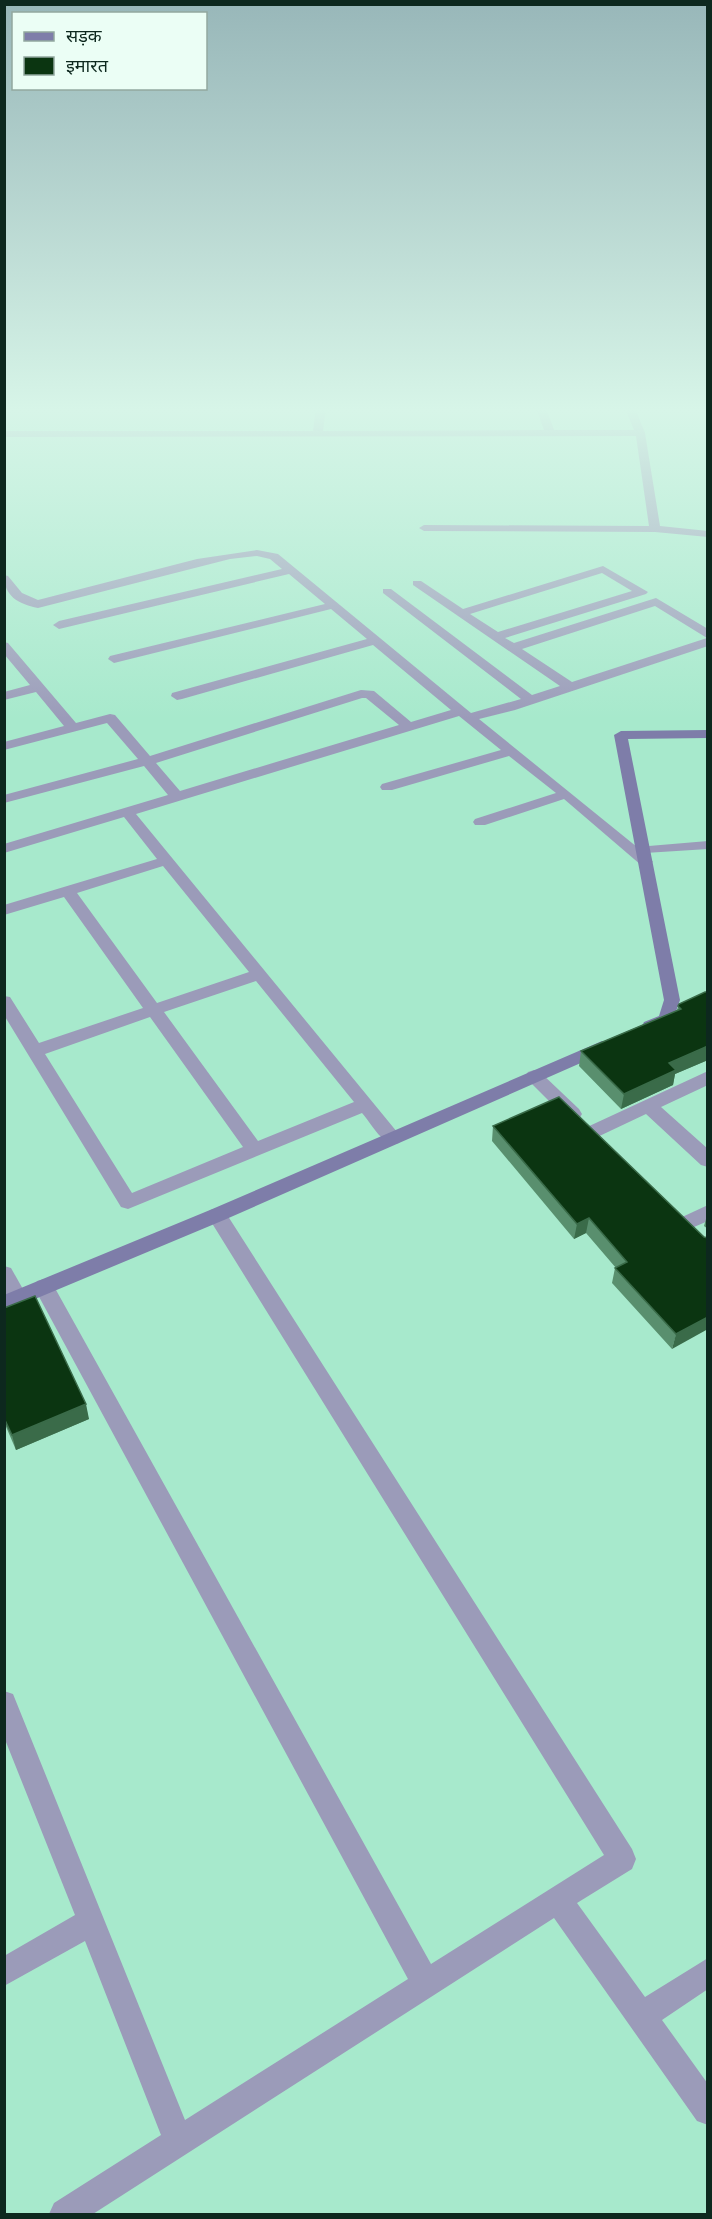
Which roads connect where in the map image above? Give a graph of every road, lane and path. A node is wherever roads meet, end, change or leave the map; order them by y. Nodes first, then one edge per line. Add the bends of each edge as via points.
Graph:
1 (652, 512) edge
2 (424, 528) dead end
3 (655, 529) junction
4 (708, 534) edge
5 (291, 570) junction
6 (4, 578) edge
7 (417, 583) dead end
8 (387, 591) dead end
9 (642, 591) junction
10 (657, 602) junction
11 (334, 605) junction
12 (461, 613) junction
13 (59, 625) dead end
14 (708, 635) edge
15 (495, 637) junction
16 (376, 640) junction
17 (708, 642) edge
18 (4, 646) edge
19 (512, 648) junction
20 (114, 659) dead end
21 (39, 687) junction
22 (570, 687) junction
23 (4, 696) edge
24 (177, 696) dead end
25 (530, 700) junction
26 (468, 717) junction
27 (409, 727) junction
28 (73, 728) junction
29 (708, 734) edge
30 (4, 746) edge
31 (511, 751) junction
32 (147, 761) junction
33 (387, 787) dead end
34 (566, 794) junction
35 (177, 796) junction
36 (4, 799) edge
37 (128, 813) junction
38 (480, 822) dead end
39 (708, 845) edge
40 (4, 849) edge
41 (644, 856) junction
42 (165, 861) junction
43 (67, 890) junction
44 (4, 910) edge
45 (259, 974) junction
46 (4, 1001) edge
47 (153, 1010) junction
48 (636, 1032) edge
49 (615, 1041) edge
50 (35, 1051) junction
51 (534, 1076) junction
52 (708, 1077) edge
53 (366, 1104) junction
54 (648, 1106) junction
55 (591, 1133) junction
56 (393, 1138) junction
57 (609, 1149) edge
58 (255, 1150) junction
59 (708, 1160) edge
60 (708, 1212) edge
61 (217, 1215) junction
62 (701, 1237) edge
63 (4, 1274) edge
64 (44, 1287) junction
65 (11, 1301) edge
66 (6, 1714) edge
67 (558, 1900) junction
68 (92, 1922) junction
69 (4, 1972) edge
70 (708, 1972) edge
71 (426, 1984) junction
72 (642, 2017) junction
73 (708, 2110) edge
74 (179, 2142) junction
75 (65, 2214) edge

1 - 3 street
2 - 3 street
3 - 4 street
5 - 6 street via 267,552 254,552 38,604 23,601
5 - 11 street
5 - 13 street
7 - 12 street
8 - 25 street
9 - 10 street
9 - 12 street via 603,569
9 - 15 street
10 - 14 street
10 - 19 street
11 - 16 street
11 - 20 street
12 - 15 street
15 - 19 street
16 - 24 street
16 - 26 street
17 - 22 street
18 - 21 street
19 - 22 street
21 - 23 street
21 - 28 street
22 - 25 street
25 - 26 street via 500,714
26 - 27 street
26 - 31 street
27 - 32 street via 369,694 361,694
27 - 35 street
28 - 30 street
28 - 32 street via 110,718
29 - 41 street via 621,735
31 - 33 street
31 - 34 street
32 - 35 street
32 - 36 street
34 - 38 street
34 - 41 street
35 - 37 street
37 - 40 street
37 - 42 street
39 - 41 street
41 - 48 street via 678,1000 666,1019
42 - 43 street
42 - 45 street
43 - 44 street
43 - 47 street
45 - 47 street
45 - 53 street
46 - 50 street
47 - 50 street
47 - 58 street
49 - 51 street
50 - 58 street via 128,1202
51 - 55 street
51 - 56 street
52 - 54 street
53 - 56 street
53 - 58 street
54 - 55 street
54 - 59 street
55 - 57 street
56 - 61 street
60 - 62 street via 682,1219
61 - 64 street
61 - 67 street via 622,1859
63 - 65 street
64 - 65 street
64 - 71 street
66 - 68 street
67 - 71 street
67 - 72 street
68 - 69 street
68 - 74 street
70 - 72 street
71 - 74 street
72 - 73 street
74 - 75 street

